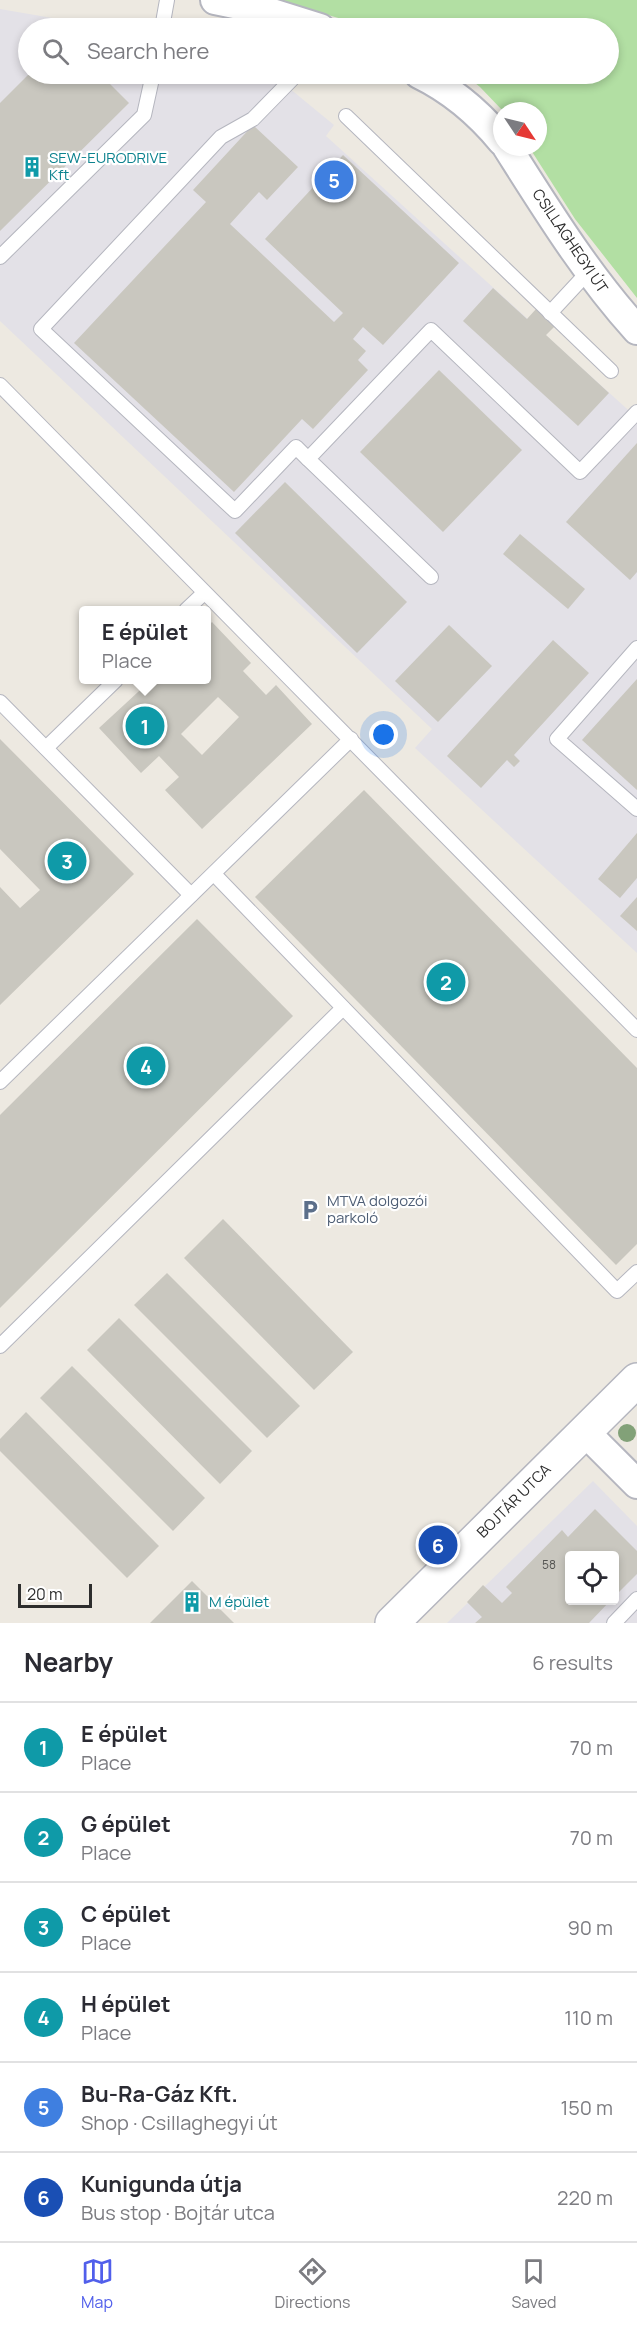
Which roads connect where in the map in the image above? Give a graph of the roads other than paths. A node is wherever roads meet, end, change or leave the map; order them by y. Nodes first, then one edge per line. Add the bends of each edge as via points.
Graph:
1 (167, 0) edge
2 (215, 0) edge
3 (164, 18) edge
4 (288, 18) edge
5 (151, 84) edge
6 (287, 84) edge
7 (441, 84) edge
8 (346, 116) dead end
9 (493, 131) edge
10 (513, 156) edge
11 (0, 257) edge
12 (590, 271) junction
13 (550, 312) junction
14 (637, 330) edge
15 (611, 371) dead end
16 (0, 385) edge
17 (637, 412) edge
18 (308, 459) junction
19 (431, 577) dead end
20 (204, 593) junction
21 (190, 606) edge
22 (637, 648) edge
23 (112, 684) edge
24 (0, 702) edge
25 (351, 740) junction
26 (46, 748) junction
27 (637, 809) edge
28 (214, 874) junction
29 (191, 895) junction
30 (343, 1008) junction
31 (637, 1030) edge
32 (0, 1082) edge
33 (637, 1272) edge
34 (0, 1346) edge
35 (637, 1380) edge
36 (585, 1431) junction
37 (637, 1484) edge
38 (637, 1599) edge
39 (392, 1623) edge
40 (614, 1623) edge

1 - 3 lane
2 - 4 street
5 - 11 lane via 144,115
6 - 18 lane via 253,119 221,137 41,328 235,511 296,447
7 - 9 street via 468,104
8 - 13 lane
10 - 12 street, CSILLAGHEGYI ÚT
12 - 13 lane
12 - 14 street, CSILLAGHEGYI ÚT
13 - 15 lane
16 - 20 lane
17 - 18 lane via 580,472 431,330
18 - 19 lane
20 - 21 lane
20 - 25 lane
22 - 27 lane via 557,739
23 - 26 lane
24 - 26 lane
25 - 28 lane
25 - 31 lane
26 - 29 lane
28 - 29 lane
28 - 30 lane
29 - 32 lane
30 - 33 lane via 617,1291
30 - 34 lane
35 - 36 street, BOJTÁR UTCA
36 - 37 street
36 - 39 street, BOJTÁR UTCA
38 - 40 lane

